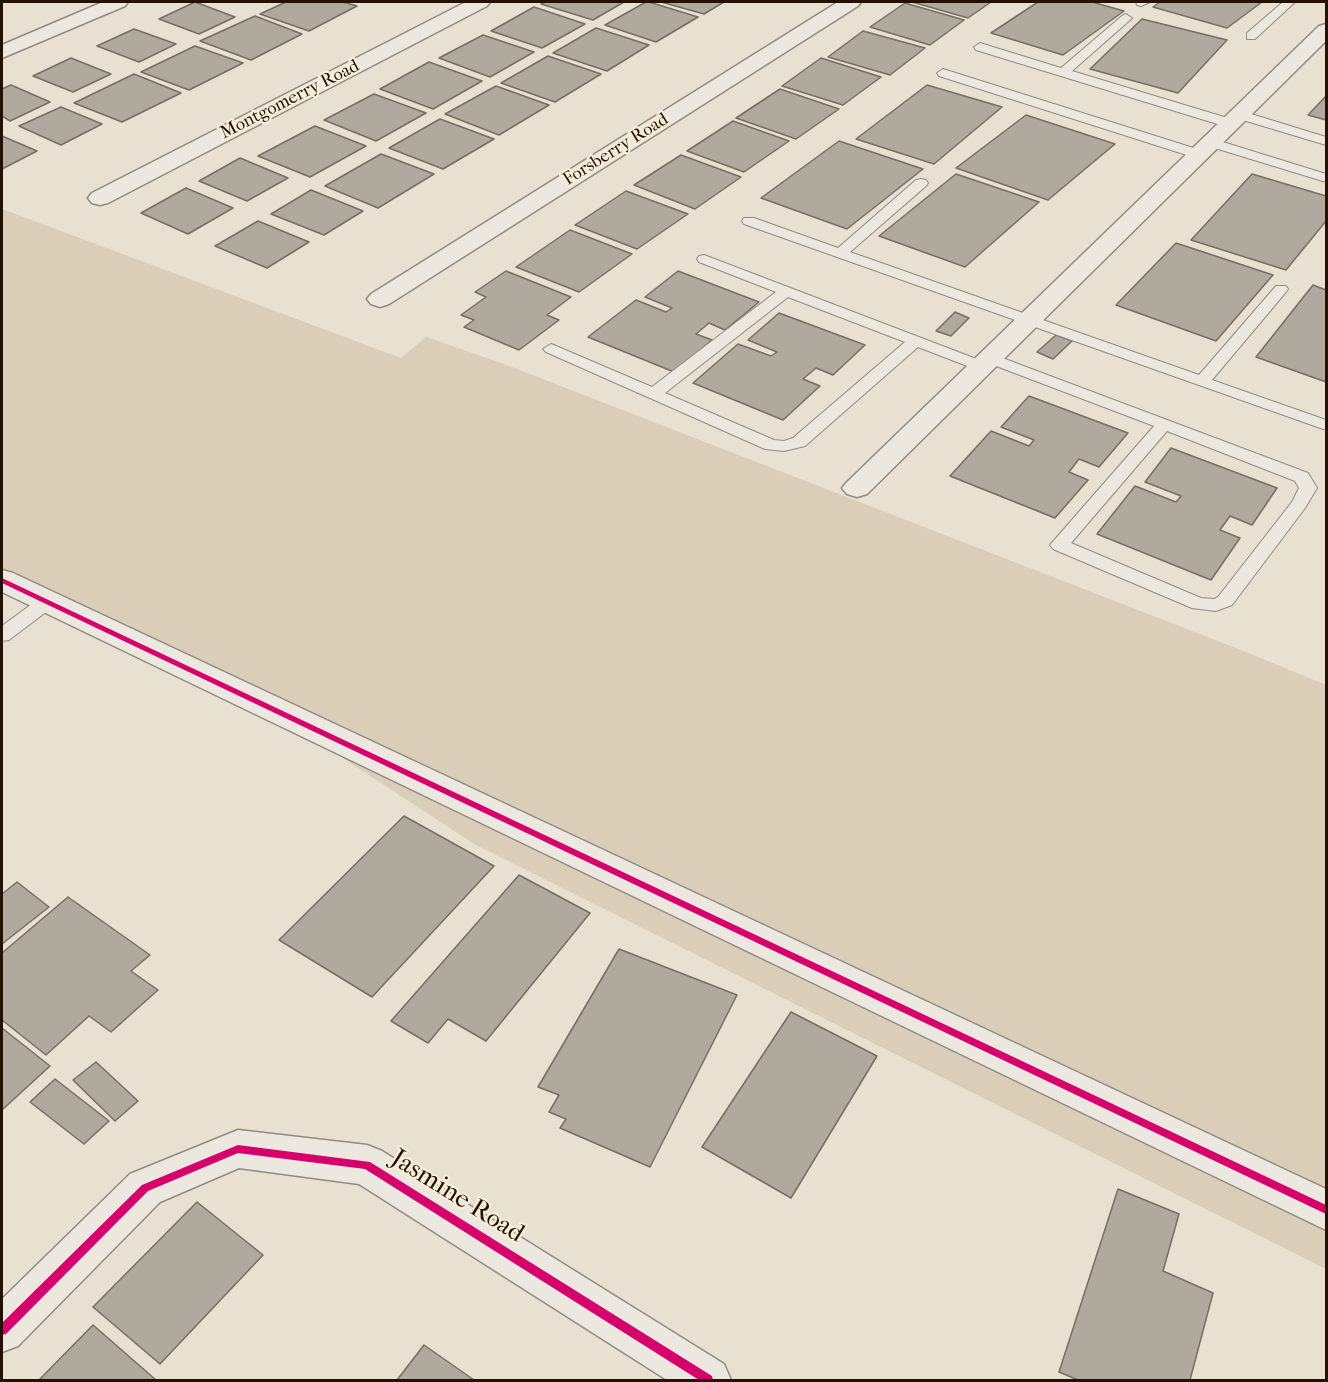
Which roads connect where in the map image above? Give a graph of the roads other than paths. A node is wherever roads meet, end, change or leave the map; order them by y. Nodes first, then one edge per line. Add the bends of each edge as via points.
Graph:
1 (118, 2) edge
2 (480, 2) edge
3 (851, 2) edge
4 (1289, 2) edge
5 (1126, 18) dead end
6 (1251, 36) dead end
7 (1322, 41) edge
8 (980, 47) dead end
9 (2, 52) edge
10 (1063, 72) junction
11 (943, 73) dead end
12 (1234, 119) junction
13 (1326, 141) edge
14 (1204, 148) junction
15 (1326, 178) edge
16 (921, 183) dead end
17 (100, 198) dead end
18 (749, 221) dead end
19 (840, 253) junction
20 (704, 259) dead end
21 (1281, 289) dead end
22 (786, 291) junction
23 (380, 299) dead end
24 (1029, 319) junction
25 (915, 341) junction
26 (551, 349) dead end
27 (985, 362) junction
28 (1202, 381) junction
29 (653, 394) junction
30 (1164, 424) junction
31 (1325, 425) edge
32 (856, 488) dead end
33 (2, 580) edge
34 (47, 602) junction
35 (2, 634) edge
36 (1326, 1210) edge
37 (2, 1330) edge
38 (708, 1380) edge

1 - 9 street
2 - 17 street, Montgomerry Road
3 - 23 street, Forsberry Road
4 - 6 lane
5 - 10 lane
7 - 12 street
8 - 10 lane
10 - 12 lane
11 - 14 lane
12 - 13 lane
12 - 14 street
14 - 15 lane
14 - 24 street
16 - 19 lane
18 - 19 lane
19 - 24 lane
20 - 22 lane
21 - 28 lane
22 - 25 lane
22 - 29 lane
24 - 27 street
24 - 28 lane
25 - 27 lane
25 - 29 lane via 800,442 784,446 771,445
26 - 29 lane
27 - 30 lane
27 - 32 street
28 - 31 lane
30 - 30 lane via 1059,545 1199,604 1216,605 1225,601 1308,488 1302,477
33 - 34 street
34 - 35 lane
34 - 36 street
37 - 38 street, Jasmine Road via 145,1188 238,1149 367,1165

